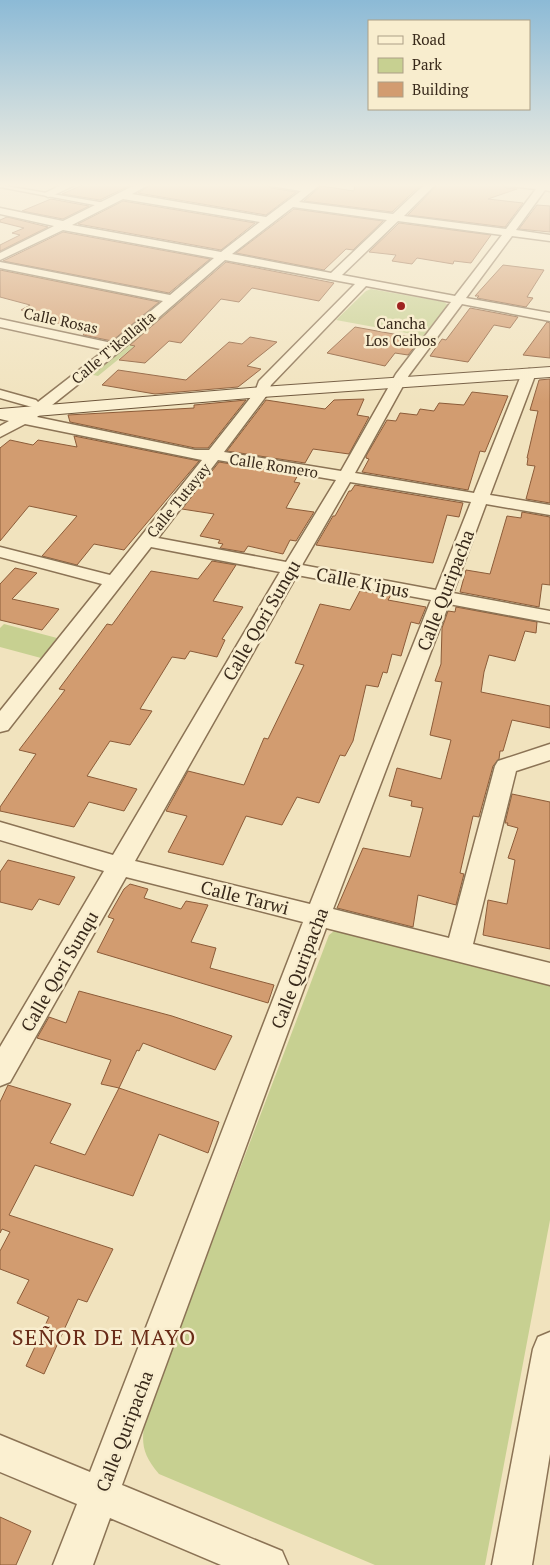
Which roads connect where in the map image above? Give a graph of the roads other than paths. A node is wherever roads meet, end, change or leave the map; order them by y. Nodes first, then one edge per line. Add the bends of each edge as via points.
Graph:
1 (217, 256) edge
2 (356, 256) edge
3 (492, 256) edge
4 (222, 257) junction
5 (0, 264) edge
6 (334, 278) junction
7 (363, 283) junction
8 (171, 299) junction
9 (458, 301) junction
10 (550, 317) edge
11 (0, 323) edge
12 (115, 348) junction
13 (550, 364) edge
14 (550, 372) edge
15 (529, 373) junction
16 (401, 379) junction
17 (263, 388) junction
18 (0, 394) edge
19 (0, 404) edge
20 (33, 408) junction
21 (0, 415) edge
22 (0, 432) edge
23 (214, 455) junction
24 (346, 476) junction
25 (480, 499) junction
26 (550, 510) edge
27 (146, 541) junction
28 (0, 552) edge
29 (290, 569) junction
30 (112, 581) junction
31 (442, 597) junction
32 (550, 617) edge
33 (0, 725) edge
34 (550, 752) edge
35 (0, 831) edge
36 (120, 866) junction
37 (318, 916) junction
38 (459, 950) junction
39 (550, 974) edge
40 (0, 1073) edge
41 (550, 1349) edge
42 (0, 1453) edge
43 (100, 1495) junction
44 (74, 1565) edge
45 (268, 1565) edge
46 (512, 1565) edge

1 - 4 street
2 - 6 street
3 - 9 street, Calle Qori Sunqu
4 - 6 street
4 - 8 street, Calle T'ikallajta
5 - 8 street
6 - 7 street
7 - 9 street
7 - 17 street, Calle Tutayay
8 - 12 street, Calle T'ikallajta
9 - 10 street
9 - 16 street, Calle Qori Sunqu
11 - 12 street, Calle Rosas
12 - 20 street, Calle T'ikallajta
13 - 16 main road
14 - 15 main road
15 - 16 main road
15 - 25 street, Calle Quripacha
16 - 17 main road
16 - 24 street, Calle Qori Sunqu
17 - 20 main road
17 - 23 street, Calle Tutayay
18 - 20 street, Calle Romero
19 - 20 main road
20 - 21 main road
20 - 22 street, Calle T'ikallajta
20 - 23 street, Calle Romero via 195,455
23 - 24 street, Calle Romero
23 - 27 street, Calle Tutayay
24 - 25 street, Calle Romero
24 - 29 street, Calle Qori Sunqu
25 - 26 street, Calle Romero
25 - 31 street, Calle Quripacha
27 - 29 street, Calle K'ipus
27 - 30 street, Calle Tutayay
28 - 30 street
29 - 31 street, Calle K'ipus
29 - 36 street, Calle Qori Sunqu
30 - 33 street, Calle Tutayay
31 - 32 street, Calle K'ipus
31 - 37 street, Calle Quripacha
34 - 38 street via 506,766
35 - 36 street, Calle Tarwi
36 - 37 street, Calle Tarwi
36 - 40 street, Calle Qori Sunqu
37 - 38 street, Calle Tarwi
37 - 43 street, Calle Quripacha
38 - 39 street, Calle Tarwi
41 - 46 street
42 - 43 street
43 - 44 street, Calle Quripacha
43 - 45 street

